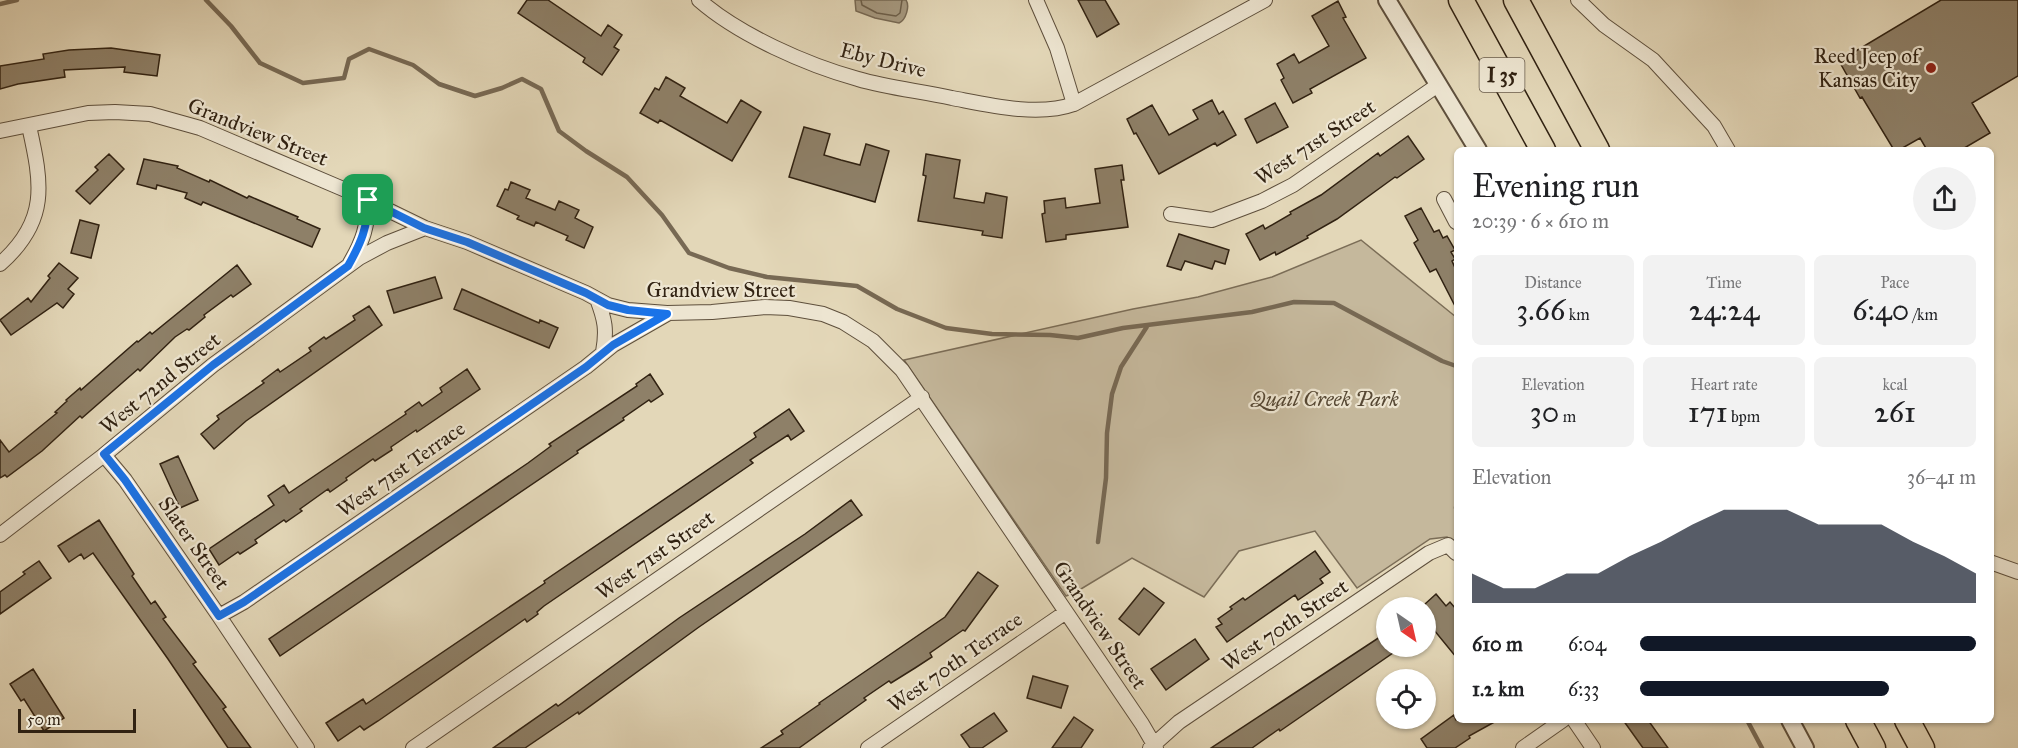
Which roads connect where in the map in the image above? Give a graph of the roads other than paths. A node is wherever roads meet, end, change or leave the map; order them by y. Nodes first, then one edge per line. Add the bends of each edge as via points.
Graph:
1 (699, 0) edge
2 (1036, 0) edge
3 (1265, 0) edge
4 (1387, 0) edge
5 (1461, 0) edge
6 (1516, 0) edge
7 (1578, 0) edge
8 (1438, 85) junction
9 (1074, 104) junction
10 (30, 126) junction
11 (0, 131) edge
12 (1476, 147) edge
13 (1541, 147) edge
14 (1595, 147) edge
15 (1726, 147) edge
16 (1444, 199) dead end
17 (368, 200) junction
18 (1172, 214) dead end
19 (1454, 218) edge
20 (424, 228) junction
21 (0, 264) edge
22 (348, 266) junction
23 (597, 299) junction
24 (667, 314) junction
25 (603, 352) junction
26 (922, 397) junction
27 (104, 454) junction
28 (0, 535) edge
29 (1452, 549) edge
30 (1994, 563) edge
31 (2018, 572) edge
32 (1066, 612) junction
33 (219, 616) junction
34 (1559, 723) edge
35 (1576, 723) edge
36 (1792, 723) edge
37 (1860, 723) edge
38 (1909, 723) edge
39 (1153, 747) edge
40 (307, 748) edge
41 (413, 748) edge
42 (868, 748) edge
43 (1523, 748) edge
44 (1593, 748) edge
45 (1805, 748) edge
46 (1874, 748) edge
47 (1922, 748) edge

1 - 9 street, Eby Drive via 794,57 859,80 1035,110
2 - 9 street via 1057,48
3 - 9 street, Eby Drive
4 - 8 street
5 - 13 highway, I 35
6 - 14 highway, I 35
7 - 15 street via 1604,25 1653,60 1714,126
8 - 12 street
8 - 18 street, West 71st Street via 1293,185 1262,201 1212,220
10 - 11 street, Grandview Street
10 - 17 street, Grandview Street via 88,113 150,114 200,129
10 - 21 street via 39,170 39,201 24,238
16 - 19 street
17 - 20 street, Grandview Street
17 - 22 street, West 72nd Street via 368,221
20 - 22 street, West 72nd Street via 369,251
20 - 23 street, Grandview Street via 467,242
22 - 27 street, West 72nd Street via 213,365
23 - 24 street, Grandview Street via 628,310
23 - 25 street via 605,320
24 - 25 street, West 71st Terrace
24 - 26 street, Grandview Street via 765,307 823,314 873,341
25 - 33 street, West 71st Terrace via 254,596
26 - 32 street, Grandview Street
26 - 41 street, West 71st Street
27 - 28 street, West 72nd Street
27 - 33 street, Slater Street
29 - 39 street, West 70th Street via 1429,553 1179,722
30 - 31 street
32 - 39 street, Grandview Street
32 - 42 street, West 70th Terrace
33 - 40 street, Slater Street
34 - 43 street
35 - 44 street
36 - 45 street
37 - 46 highway
38 - 47 highway

